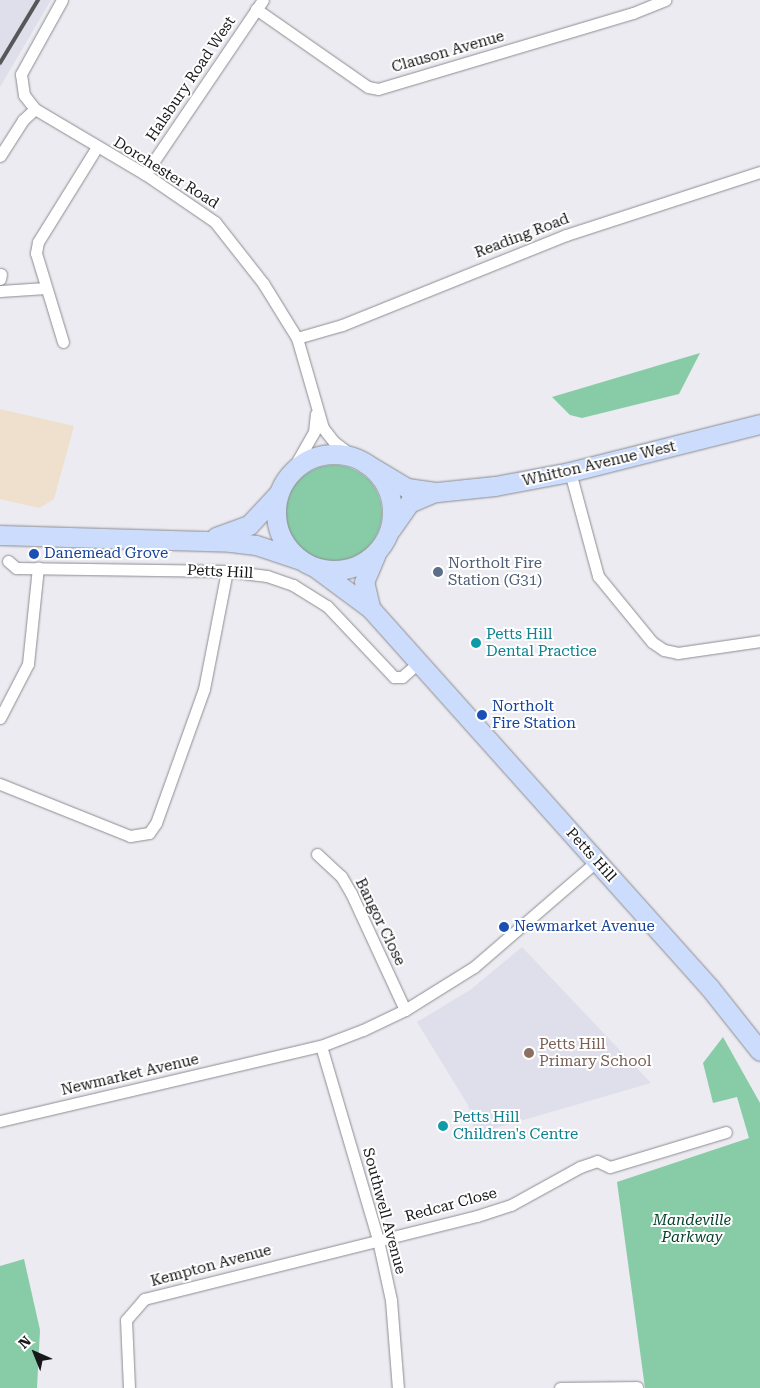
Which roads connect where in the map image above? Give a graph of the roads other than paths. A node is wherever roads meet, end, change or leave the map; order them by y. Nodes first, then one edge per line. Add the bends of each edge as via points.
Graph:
1 (62, 0) edge
2 (666, 0) edge
3 (260, 5) edge
4 (35, 109) junction
5 (97, 147) junction
6 (0, 156) edge
7 (760, 172) edge
8 (145, 174) junction
9 (46, 288) junction
10 (0, 291) edge
11 (298, 338) junction
12 (63, 342) dead end
13 (316, 407) junction
14 (760, 424) edge
15 (360, 460) junction
16 (570, 472) junction
17 (290, 474) junction
18 (280, 491) junction
19 (436, 492) junction
20 (388, 534) junction
21 (0, 535) edge
22 (194, 540) junction
23 (378, 551) junction
24 (8, 561) dead end
25 (310, 565) junction
26 (38, 568) junction
27 (227, 571) junction
28 (370, 608) junction
29 (760, 641) edge
30 (418, 662) junction
31 (0, 718) edge
32 (0, 784) edge
33 (317, 854) dead end
34 (597, 861) junction
35 (405, 1010) junction
36 (322, 1046) junction
37 (760, 1051) edge
38 (0, 1121) edge
39 (726, 1132) dead end
40 (378, 1240) junction
41 (637, 1387) edge
42 (129, 1388) edge
43 (398, 1388) edge
44 (560, 1388) edge

1 - 4 street, Dorchester Road via 21,74 24,95
2 - 3 street, Clauson Avenue via 633,13 378,89 368,87
3 - 8 street, Halsbury Road West
4 - 5 street, Dorchester Road
4 - 6 street via 23,120
5 - 8 street, Dorchester Road
5 - 9 street via 38,242 36,253
7 - 11 street, Reading Road via 566,234 342,324
8 - 11 street, Dorchester Road via 215,222 263,283
9 - 10 street
9 - 12 street
11 - 13 street, Dorchester Road
13 - 15 street, Dorchester Road via 328,436
13 - 17 street, Dorchester Road via 314,432
14 - 16 main road, Whitton Avenue West
15 - 17 main road via 320,456
15 - 19 main road, Whitton Avenue West via 407,488
15 - 20 main road via 388,489 392,512
16 - 19 main road, Whitton Avenue West via 495,486
16 - 29 street via 598,576 652,642 664,650 678,653
17 - 18 main road
18 - 22 main road, Petts Hill via 249,525 223,536
18 - 25 main road via 277,525 287,546
19 - 20 main road, Whitton Avenue West via 409,503
20 - 23 main road
21 - 22 main road, Petts Hill
22 - 25 main road, Petts Hill via 256,546
23 - 25 main road via 356,566 343,570
23 - 28 main road, Petts Hill via 364,582
24 - 26 street, Petts Hill via 13,568
25 - 28 main road, Petts Hill
26 - 27 street, Petts Hill
26 - 31 street via 28,664
27 - 30 street, Petts Hill via 268,576 304,591 342,620 397,678
27 - 32 street via 204,689 156,823 149,833 130,836
28 - 30 main road, Petts Hill
30 - 34 main road, Petts Hill
33 - 35 street, Bangor Close via 341,876 351,893
34 - 35 street, Newmarket Avenue via 474,967
34 - 37 main road, Petts Hill via 717,995
35 - 36 street, Newmarket Avenue
36 - 38 street, Newmarket Avenue
36 - 40 street, Southwell Avenue
39 - 40 street, Redcar Close via 610,1167 597,1161 580,1166 511,1205
40 - 42 street, Kempton Avenue via 144,1299 126,1320
40 - 43 street, Southwell Avenue via 391,1300
41 - 44 street

